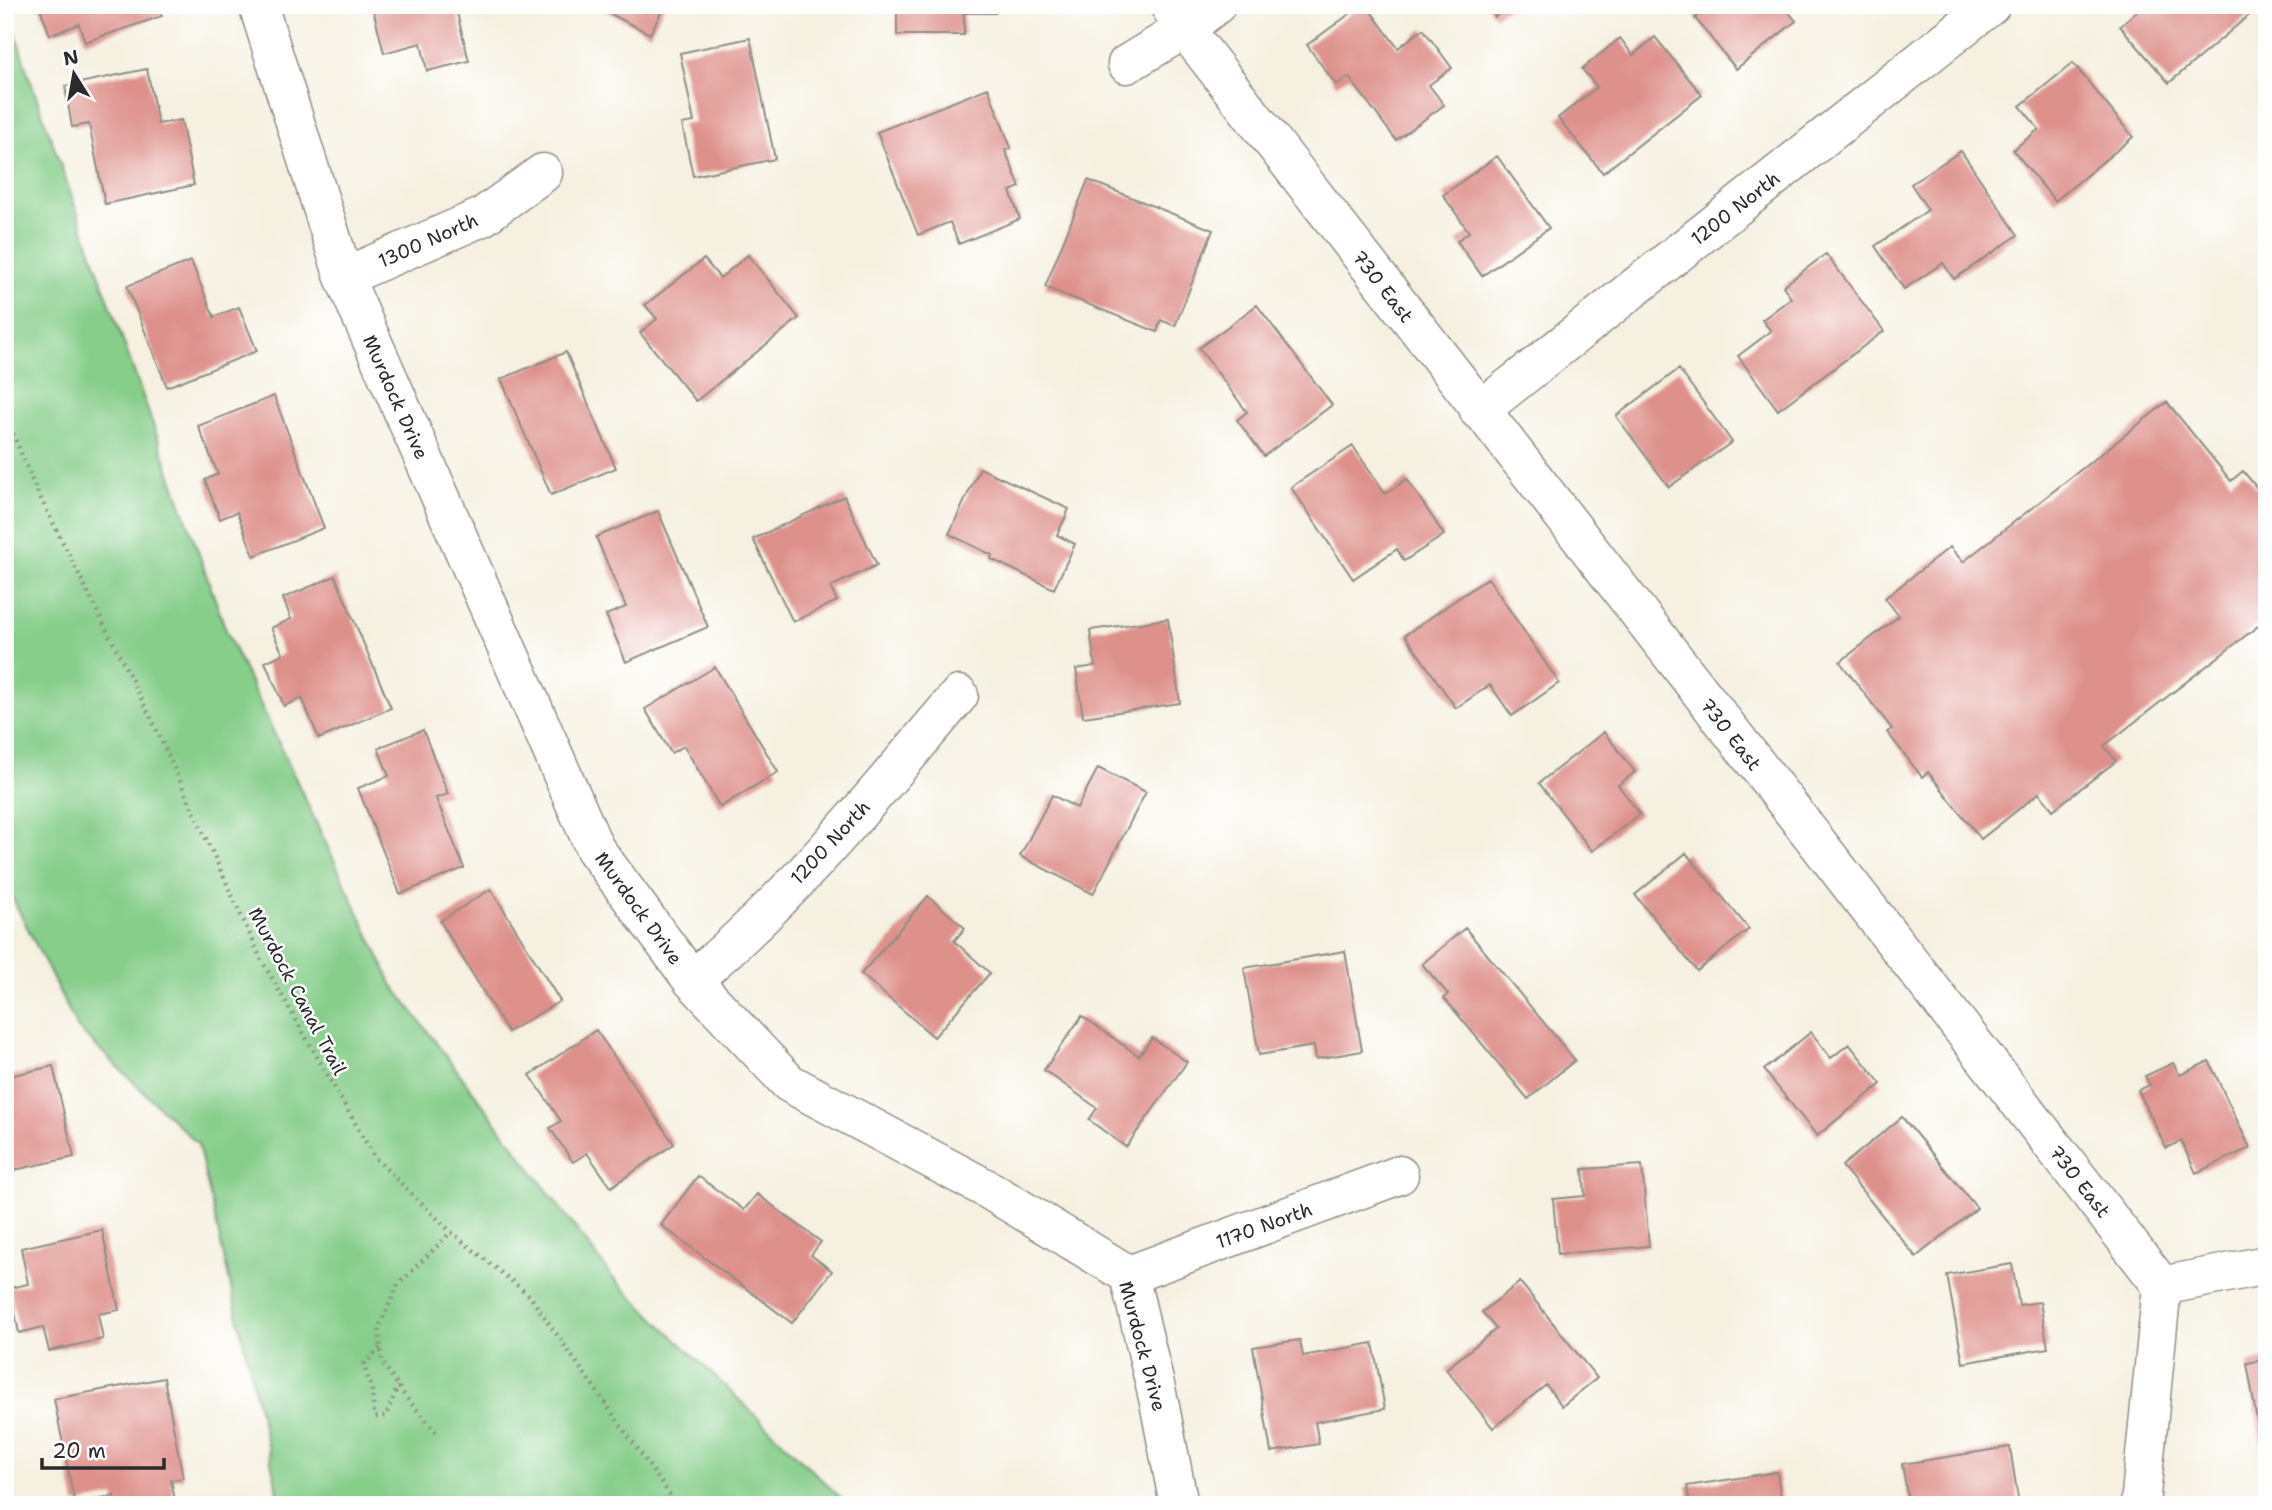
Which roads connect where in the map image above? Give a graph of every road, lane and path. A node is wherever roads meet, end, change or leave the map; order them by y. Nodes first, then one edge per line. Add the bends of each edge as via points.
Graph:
1 (258, 5) edge
2 (1216, 5) edge
3 (1991, 5) edge
4 (1177, 17) edge
5 (1127, 64) dead end
6 (543, 173) dead end
7 (344, 277) junction
8 (1479, 411) junction
9 (5, 414) edge
10 (959, 695) dead end
11 (692, 980) junction
12 (1399, 1175) dead end
13 (451, 1232) junction
14 (2267, 1265) edge
15 (1129, 1275) junction
16 (2162, 1286) junction
17 (380, 1348) junction
18 (398, 1385) junction
19 (436, 1432) dead end
20 (677, 1505) edge
21 (1179, 1505) edge
22 (2140, 1505) edge

1 - 7 street, Murdock Drive
2 - 4 street
3 - 8 street, 1200 North
4 - 5 street
4 - 8 street, 730 East
6 - 7 street, 1300 North via 482,217
7 - 11 street, Murdock Drive via 595,849
8 - 16 street, 730 East
9 - 13 path, Murdock Canal Trail via 261,959 374,1158
10 - 11 street, 1200 North via 859,813 735,944
11 - 15 street, Murdock Drive via 789,1083 989,1190
12 - 15 street, 1170 North
13 - 17 path via 398,1285 379,1327
13 - 20 path, Murdock Canal Trail via 529,1295
14 - 16 street
15 - 21 street, Murdock Drive
16 - 22 street
17 - 18 path via 382,1362
17 - 18 path via 365,1363 375,1416 386,1416
18 - 19 path

